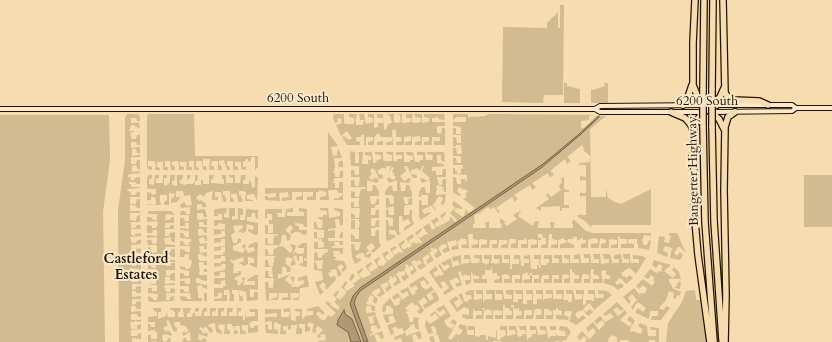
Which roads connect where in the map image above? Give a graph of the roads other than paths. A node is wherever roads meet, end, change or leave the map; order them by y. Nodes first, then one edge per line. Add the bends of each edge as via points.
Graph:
1 (695, 0) edge
2 (704, 0) edge
3 (713, 0) edge
4 (723, 0) edge
5 (693, 80) junction
6 (724, 88) junction
7 (683, 105) junction
8 (768, 105) junction
9 (709, 108) junction
10 (796, 108) junction
11 (832, 108) edge
12 (0, 109) edge
13 (596, 109) junction
14 (672, 112) junction
15 (735, 112) junction
16 (693, 131) junction
17 (724, 132) junction
18 (710, 342) edge
19 (714, 342) edge
20 (723, 342) edge

1 - 5 highway
2 - 19 highway, Bangerter Highway, bridge via 705,222
3 - 20 highway, Bangerter Highway, bridge via 714,221
4 - 6 highway
5 - 7 highway via 688,100
5 - 9 highway via 696,93
6 - 8 highway via 726,95 732,100 759,101
6 - 9 highway via 720,97
7 - 9 main road, 6200 South
7 - 13 main road, 6200 South via 600,106
8 - 9 main road, 6200 South
8 - 10 main road, 6200 South via 792,105
9 - 14 main road, 6200 South
9 - 15 main road, 6200 South
9 - 16 highway via 697,120
9 - 17 highway via 720,121
10 - 11 main road, 6200 South
10 - 15 main road, 6200 South via 792,111
12 - 13 main road, 6200 South
13 - 14 main road, 6200 South via 600,112
14 - 16 highway via 686,118
15 - 17 highway via 726,119
16 - 18 highway via 695,221 701,286
17 - 20 highway via 726,295

